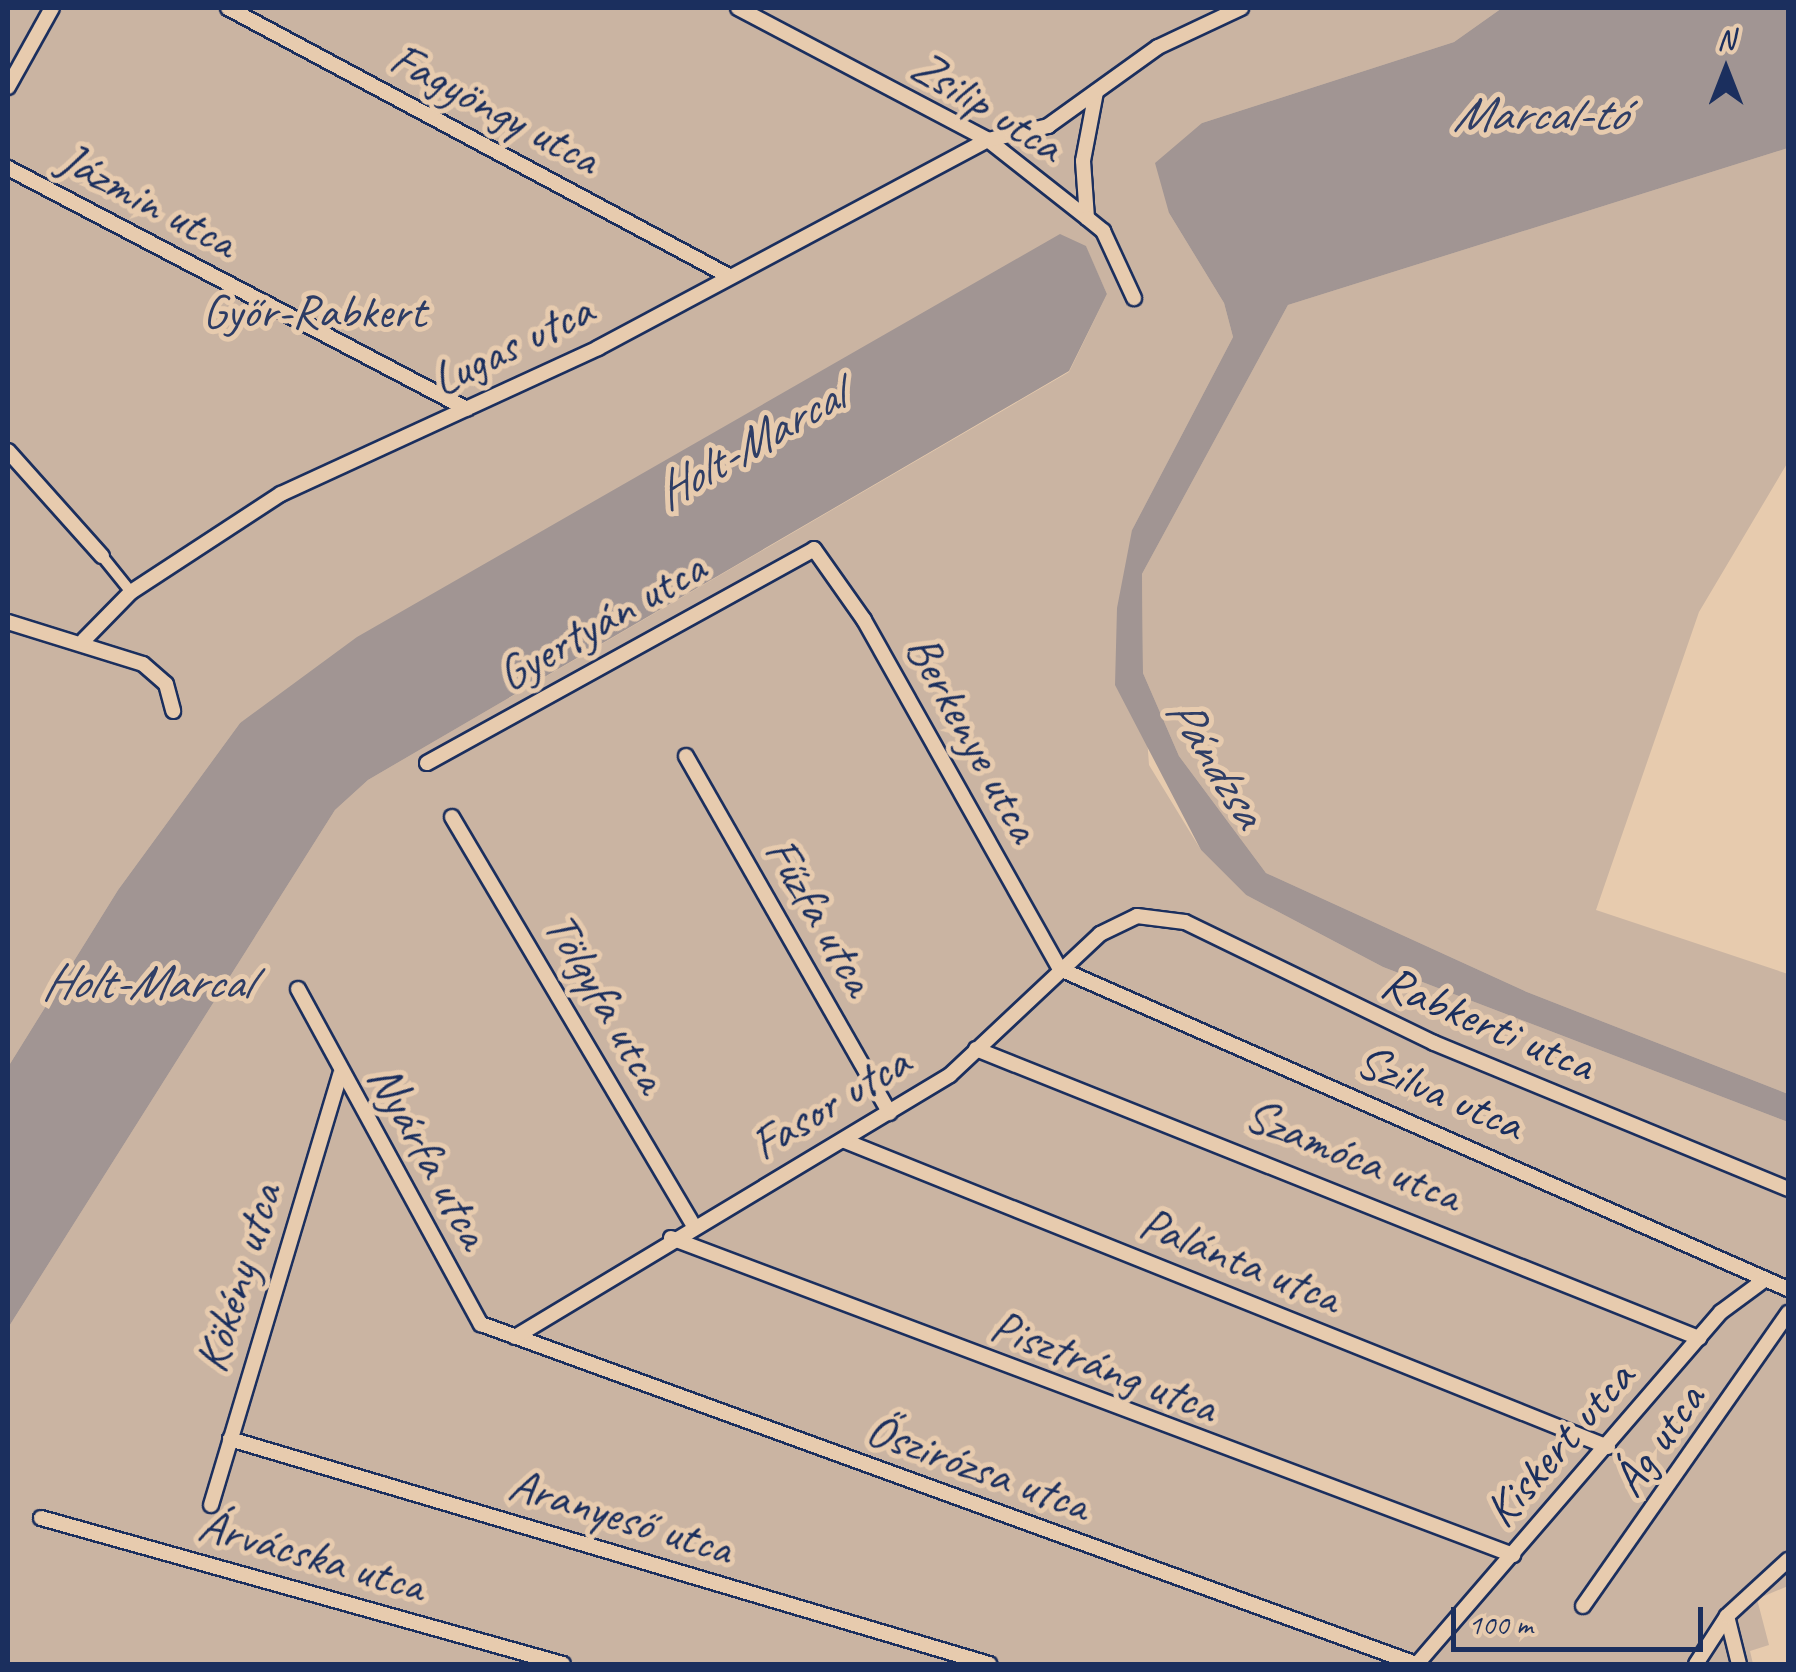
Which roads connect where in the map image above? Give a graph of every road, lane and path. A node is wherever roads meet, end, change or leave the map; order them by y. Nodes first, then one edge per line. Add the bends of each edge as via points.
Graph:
1 (52, 8) edge
2 (228, 8) edge
3 (738, 8) edge
4 (1241, 8) edge
5 (8, 87) edge
6 (1096, 91) junction
7 (988, 140) junction
8 (8, 168) edge
9 (1087, 218) junction
10 (728, 275) junction
11 (1134, 298) dead end
12 (467, 409) junction
13 (8, 451) edge
14 (814, 549) joint
15 (102, 556) joint
16 (131, 592) junction
17 (8, 622) edge
18 (84, 640) junction
19 (174, 711) dead end
20 (686, 756) dead end
21 (427, 764) dead end
22 (452, 817) dead end
23 (1163, 915) joint
24 (1060, 968) junction
25 (298, 989) dead end
26 (976, 1049) junction
27 (340, 1074) junction
28 (890, 1113) junction
29 (845, 1141) junction
30 (1788, 1189) edge
31 (693, 1225) junction
32 (671, 1238) junction
33 (1763, 1281) junction
34 (1788, 1289) edge
35 (1788, 1313) edge
36 (515, 1337) junction
37 (1699, 1338) junction
38 (230, 1438) junction
39 (1608, 1447) junction
40 (211, 1506) dead end
41 (42, 1518) dead end
42 (1513, 1555) junction
43 (1788, 1560) edge
44 (1583, 1606) dead end
45 (1727, 1616) junction
46 (563, 1664) edge
47 (989, 1664) edge
48 (1416, 1664) edge
49 (1696, 1664) edge
50 (1739, 1664) edge

1 - 5 street
2 - 10 street, Fagyöngy utca
3 - 7 street, Zsilip utca
4 - 6 street
6 - 7 street, Lugas utca via 1048,126
6 - 9 street via 1084,146
7 - 9 street, Zsilip utca
7 - 10 street, Lugas utca
8 - 12 street, Jázmin utca
9 - 11 street via 1102,230
10 - 12 street, Lugas utca
12 - 16 street, Lugas utca via 280,494
13 - 15 street
14 - 21 street, Gyertyán utca
14 - 24 street, Berkenye utca via 864,620
15 - 16 street
16 - 18 street, Lugas utca
17 - 18 street
18 - 19 street via 142,664 166,684
20 - 28 street, Fűzfa utca
22 - 31 street, Tölgyfa utca
23 - 24 street, Fasor utca via 1119,922
23 - 30 street, Rabkerti utca via 1434,1043
24 - 26 street, Fasor utca
24 - 33 street, Szilva utca via 1731,1259
25 - 27 street, Nyárfa utca
26 - 28 street, Fasor utca
26 - 37 street, Szamóca utca
27 - 36 street, Nyárfa utca via 469,1307 481,1324
27 - 38 street, Kökény utca
28 - 29 street, Fasor utca
29 - 31 street, Fasor utca
29 - 39 street, Palánta utca
31 - 32 street, Fasor utca
32 - 36 street, Fasor utca
32 - 42 street, Pisztráng utca
33 - 34 street, Szilva utca
33 - 37 street, Kiskert utca via 1742,1290
35 - 44 street, Ág utca
36 - 48 street, Őszirózsa utca
37 - 39 street, Kiskert utca
38 - 40 street, Kökény utca
38 - 47 street, Aranyeső utca
39 - 42 street, Kiskert utca
41 - 46 street, Árvácska utca
42 - 48 street, Kiskert utca
43 - 45 street
45 - 49 street
45 - 50 street

